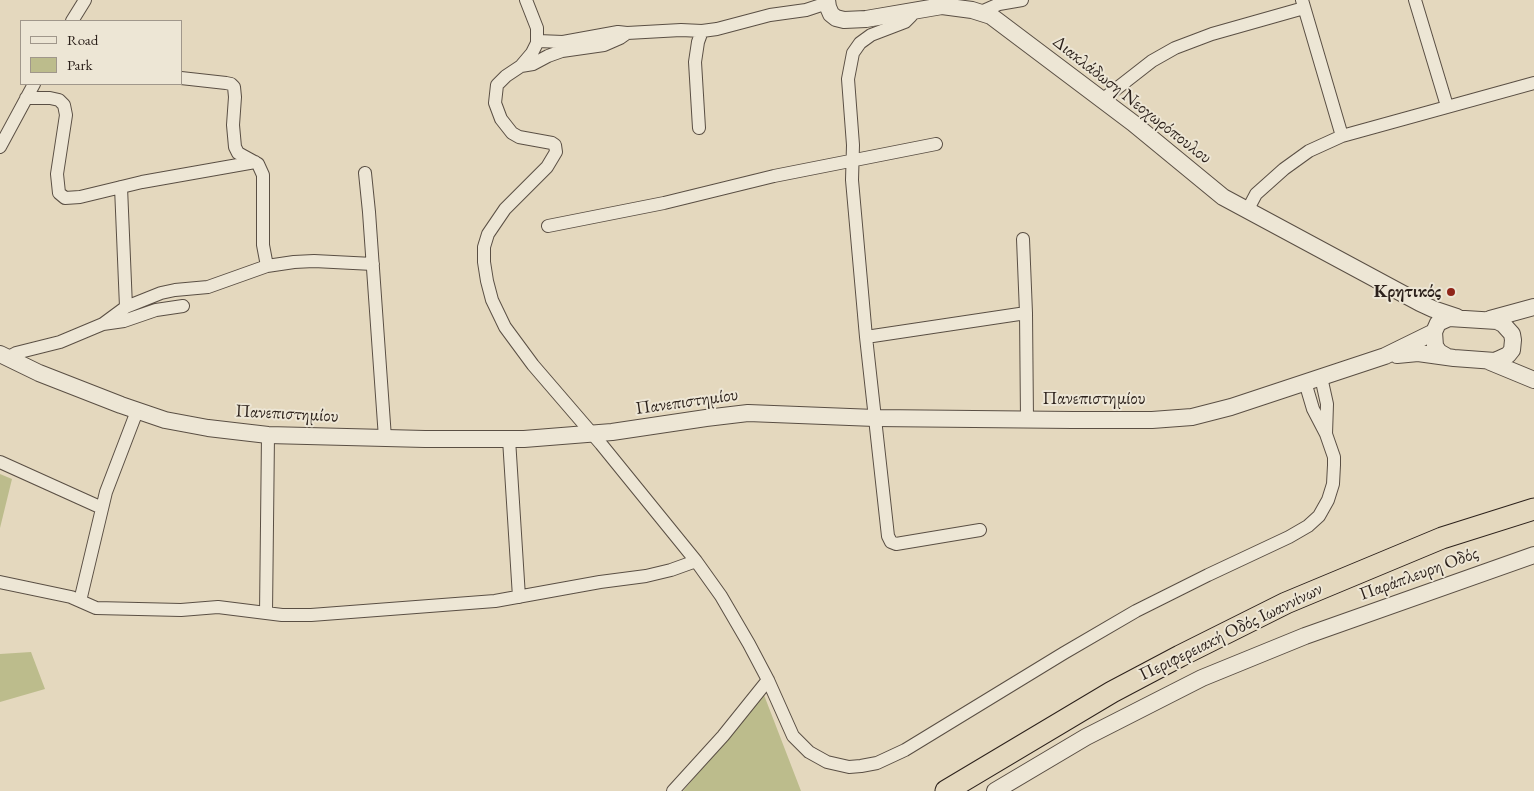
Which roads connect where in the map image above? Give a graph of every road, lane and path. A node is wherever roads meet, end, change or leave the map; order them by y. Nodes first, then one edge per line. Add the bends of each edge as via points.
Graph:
1 (86, 0) edge
2 (526, 0) edge
3 (1022, 0) edge
4 (1415, 0) edge
5 (827, 2) edge
6 (1303, 4) edge
7 (913, 10) junction
8 (981, 12) junction
9 (73, 20) edge
10 (702, 31) junction
11 (628, 33) junction
12 (538, 41) junction
13 (521, 66) junction
14 (182, 78) edge
15 (1534, 83) edge
16 (33, 85) edge
17 (26, 98) junction
18 (1102, 100) junction
19 (1447, 106) junction
20 (699, 128) dead end
21 (1342, 136) junction
22 (936, 144) dead end
23 (0, 147) edge
24 (852, 161) junction
25 (255, 162) junction
26 (365, 173) dead end
27 (121, 187) junction
28 (1248, 211) junction
29 (548, 226) dead end
30 (1023, 239) dead end
31 (373, 264) junction
32 (267, 266) junction
33 (1409, 297) junction
34 (183, 306) dead end
35 (126, 307) junction
36 (1534, 309) edge
37 (1026, 313) junction
38 (1457, 317) junction
39 (1490, 320) junction
40 (103, 324) junction
41 (1434, 330) junction
42 (866, 337) junction
43 (1513, 342) junction
44 (4, 356) edge
45 (1385, 356) junction
46 (1446, 356) junction
47 (1488, 362) junction
48 (1534, 379) edge
49 (1313, 380) junction
50 (137, 411) junction
51 (875, 418) junction
52 (1027, 419) junction
53 (593, 434) junction
54 (268, 435) junction
55 (385, 438) junction
56 (509, 439) junction
57 (0, 462) edge
58 (102, 508) junction
59 (1534, 510) edge
60 (980, 530) dead end
61 (1534, 555) edge
62 (696, 561) junction
63 (0, 582) edge
64 (518, 597) junction
65 (80, 601) junction
66 (266, 613) junction
67 (768, 680) junction
68 (673, 791) edge
69 (946, 791) edge
70 (995, 791) edge

1 - 9 street
2 - 12 street via 537,28
3 - 8 street via 999,4
4 - 19 street
5 - 7 street, Διακλάδωση Νεοχωρόπουλου via 833,16 844,20
5 - 10 street via 806,10
6 - 18 street via 1176,48
6 - 21 street
7 - 8 street, Διακλάδωση Νεοχωρόπουλου via 942,6
7 - 24 street via 905,22 865,39 853,53 848,79
8 - 18 street, Διακλάδωση Νεοχωρόπουλου via 1000,22
10 - 11 street
10 - 20 street via 695,62
11 - 12 street via 558,42
11 - 13 street via 604,45 562,51 534,64
12 - 13 street
13 - 53 street via 497,85 495,98 499,114 514,134 552,143 556,152 550,163 504,209 491,228 484,252 487,282 505,327 533,365
14 - 25 street via 232,85 235,93 234,147 238,153
15 - 19 street
16 - 17 street
17 - 23 street
17 - 27 street via 54,98 65,109 57,174 62,196 71,198
18 - 28 street, Διακλάδωση Νεοχωρόπουλου via 1212,188
19 - 21 street
21 - 28 street via 1309,151 1284,169 1256,194
22 - 24 street
24 - 29 street
24 - 42 street
25 - 27 street
25 - 32 street via 264,179 263,245
26 - 31 street
27 - 35 street
28 - 33 street, Διακλάδωση Νεοχωρόπουλου
30 - 37 street
31 - 32 street via 304,262
31 - 55 street
32 - 35 street via 208,287 169,290
33 - 38 street, Διακλάδωση Νεοχωρόπουλου via 1433,310
33 - 41 street, Διακλάδωση Νεοχωρόπουλου via 1426,314
34 - 40 street
35 - 40 street
36 - 39 street
36 - 43 street
37 - 42 street
37 - 52 street
38 - 39 street, Διακλάδωση Νεοχωρόπουλου
38 - 41 street, Πανεπιστημίου via 1443,320
39 - 43 street via 1503,324 1512,334
40 - 44 street via 53,345
41 - 45 street, Πανεπιστημίου
41 - 46 street, Διακλάδωση Νεοχωρόπουλου via 1435,346
42 - 51 street
43 - 47 street via 1508,355
43 - 48 street via 1522,364
44 - 50 street, Πανεπιστημίου via 57,381
45 - 46 street, Πανεπιστημίου via 1418,353
45 - 49 street, Πανεπιστημίου
46 - 47 street, Πανεπιστημίου
47 - 48 street
49 - 52 street, Πανεπιστημίου via 1192,417
49 - 67 street via 1327,404 1326,434 1334,456 1333,484 1319,516 1289,538 1136,611 930,736 877,763 849,767 827,762 793,736
50 - 54 street, Πανεπιστημίου via 190,425
50 - 58 street
51 - 52 street, Πανεπιστημίου
51 - 53 street, Πανεπιστημίου via 748,413
51 - 60 street via 891,542 896,544
53 - 56 street, Πανεπιστημίου
53 - 62 street
54 - 55 street, Πανεπιστημίου
54 - 66 street
55 - 56 street, Πανεπιστημίου
56 - 64 street
57 - 58 street
58 - 65 street
59 - 69 highway, Περιφερειακή Οδός Ιωαννίνων via 1442,538 1286,603 1112,692
61 - 70 street, Παράπλευρη Οδός via 1312,634 1209,675 1086,737
62 - 64 street via 646,576
62 - 67 street via 721,596
63 - 65 street
64 - 66 street via 335,614
65 - 66 street via 105,609 218,607
67 - 68 street

